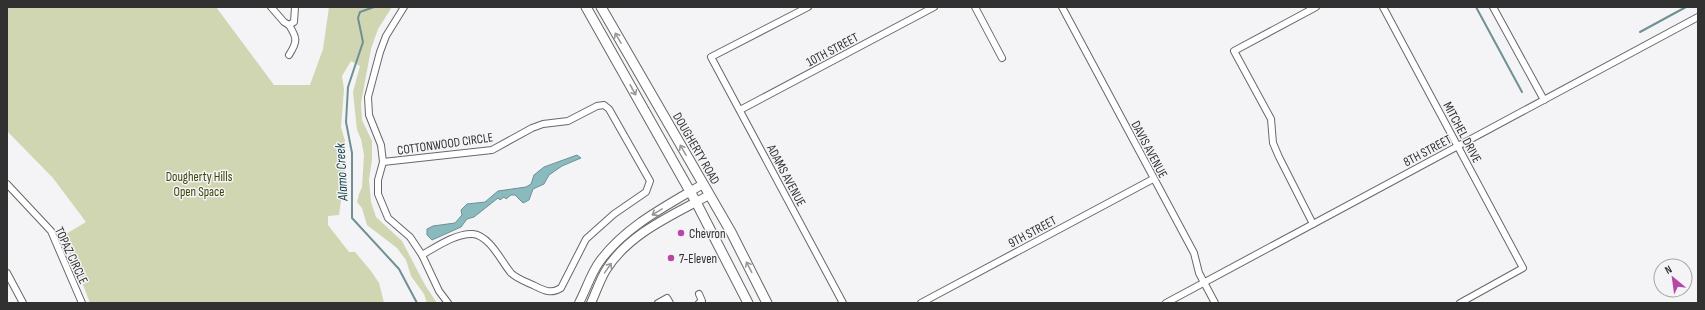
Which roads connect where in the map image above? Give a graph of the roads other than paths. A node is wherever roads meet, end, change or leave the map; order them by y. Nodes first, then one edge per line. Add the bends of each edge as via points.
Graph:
1 (271, 7) edge
2 (295, 7) edge
3 (404, 7) edge
4 (586, 7) edge
5 (600, 7) edge
6 (808, 7) edge
7 (934, 7) edge
8 (975, 7) edge
9 (1062, 7) edge
10 (1316, 7) edge
11 (1383, 7) edge
12 (1493, 7) edge
13 (1698, 17) edge
14 (289, 25) junction
15 (290, 55) dead end
16 (1002, 58) dead end
17 (1544, 100) junction
18 (740, 110) junction
19 (1458, 146) junction
20 (383, 162) junction
21 (1153, 179) junction
22 (7, 184) edge
23 (703, 184) junction
24 (690, 192) junction
25 (709, 195) junction
26 (696, 202) junction
27 (1313, 224) junction
28 (422, 255) junction
29 (7, 273) edge
30 (1204, 283) junction
31 (699, 294) dead end
32 (23, 303) edge
33 (82, 303) edge
34 (448, 303) edge
35 (579, 303) edge
36 (591, 303) edge
37 (658, 303) edge
38 (670, 303) edge
39 (699, 303) edge
40 (748, 303) edge
41 (767, 303) edge
42 (843, 303) edge
43 (920, 303) edge
44 (1166, 303) edge
45 (1215, 303) edge
46 (1460, 303) edge

1 - 14 street
2 - 14 street via 294,22
3 - 20 street via 386,36 368,97 369,115 381,145
4 -> 24 main road, DOUGHERTY ROAD
23 -> 5 main road, DOUGHERTY ROAD
6 - 18 street, ADAMS AVENUE via 711,57
7 - 18 street, 10TH STREET
8 - 16 street
9 - 21 street, DAVIS AVENUE
10 - 27 street via 1234,51 1271,119 1273,143
11 - 19 street, MITCHEL DRIVE
12 - 17 street
13 - 17 street, 8TH STREET
14 - 15 street via 295,35 296,44
17 - 19 street, 8TH STREET
18 - 42 street, ADAMS AVENUE
19 - 27 street, 8TH STREET
19 - 46 street, MITCHEL DRIVE via 1523,268
20 - 28 street via 378,180 381,204 388,218 410,237
20 - 28 street, COTTONWOOD CIRCLE via 492,150 532,128 568,121 604,105 609,109 650,181 646,192 614,214 586,239 561,288 554,292 546,292 517,278 486,240 472,234 442,244
21 - 30 street, DAVIS AVENUE via 1194,253 1196,266
21 - 43 street, 9TH STREET
22 - 33 street, TOPAZ CIRCLE via 51,231
23 - 24 street
23 - 25 main road, DOUGHERTY ROAD
24 - 26 main road, DOUGHERTY ROAD
24 -> 35 street via 631,227 616,241 599,262
25 - 26 street
41 -> 25 main road, DOUGHERTY ROAD
36 -> 26 street via 606,270 628,244 645,231
26 - 40 main road, DOUGHERTY ROAD
27 - 30 street, 8TH STREET
28 - 34 street via 439,291
29 - 32 street
30 - 44 street, 8TH STREET
30 - 45 street, DAVIS AVENUE
31 - 39 street via 702,301
37 - 38 street via 667,298

